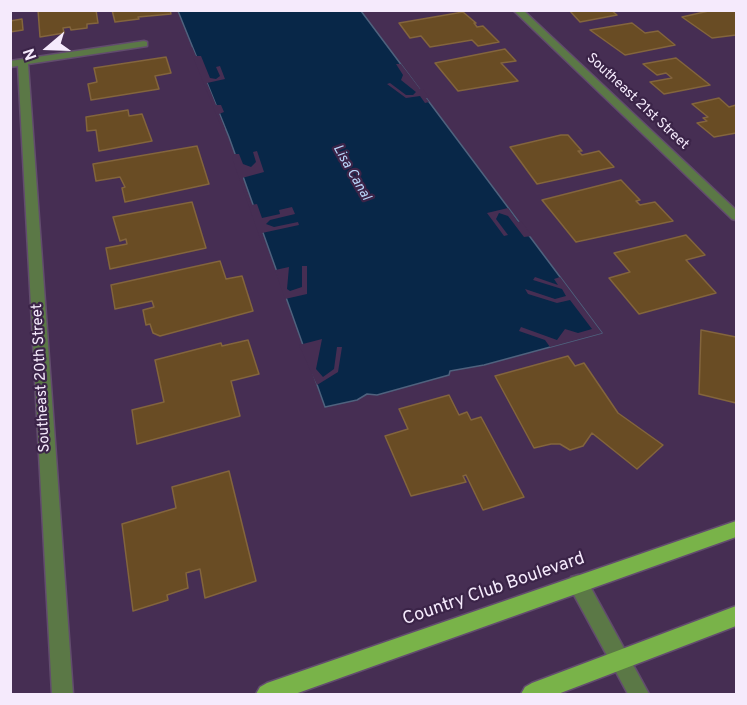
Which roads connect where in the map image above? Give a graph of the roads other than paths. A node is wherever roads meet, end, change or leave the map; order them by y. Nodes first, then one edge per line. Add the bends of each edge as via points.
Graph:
1 (518, 10) edge
2 (144, 44) dead end
3 (17, 63) edge
4 (736, 216) edge
5 (736, 529) edge
6 (578, 584) junction
7 (736, 616) edge
8 (620, 660) junction
9 (62, 694) edge
10 (267, 694) edge
11 (532, 694) edge
12 (639, 694) edge

1 - 4 street, Southeast 21st Street
2 - 3 street
3 - 9 street, Southeast 20th Street
5 - 6 main road, Country Club Boulevard
6 - 8 street
6 - 10 main road, Country Club Boulevard
7 - 8 main road
8 - 11 main road
8 - 12 street

